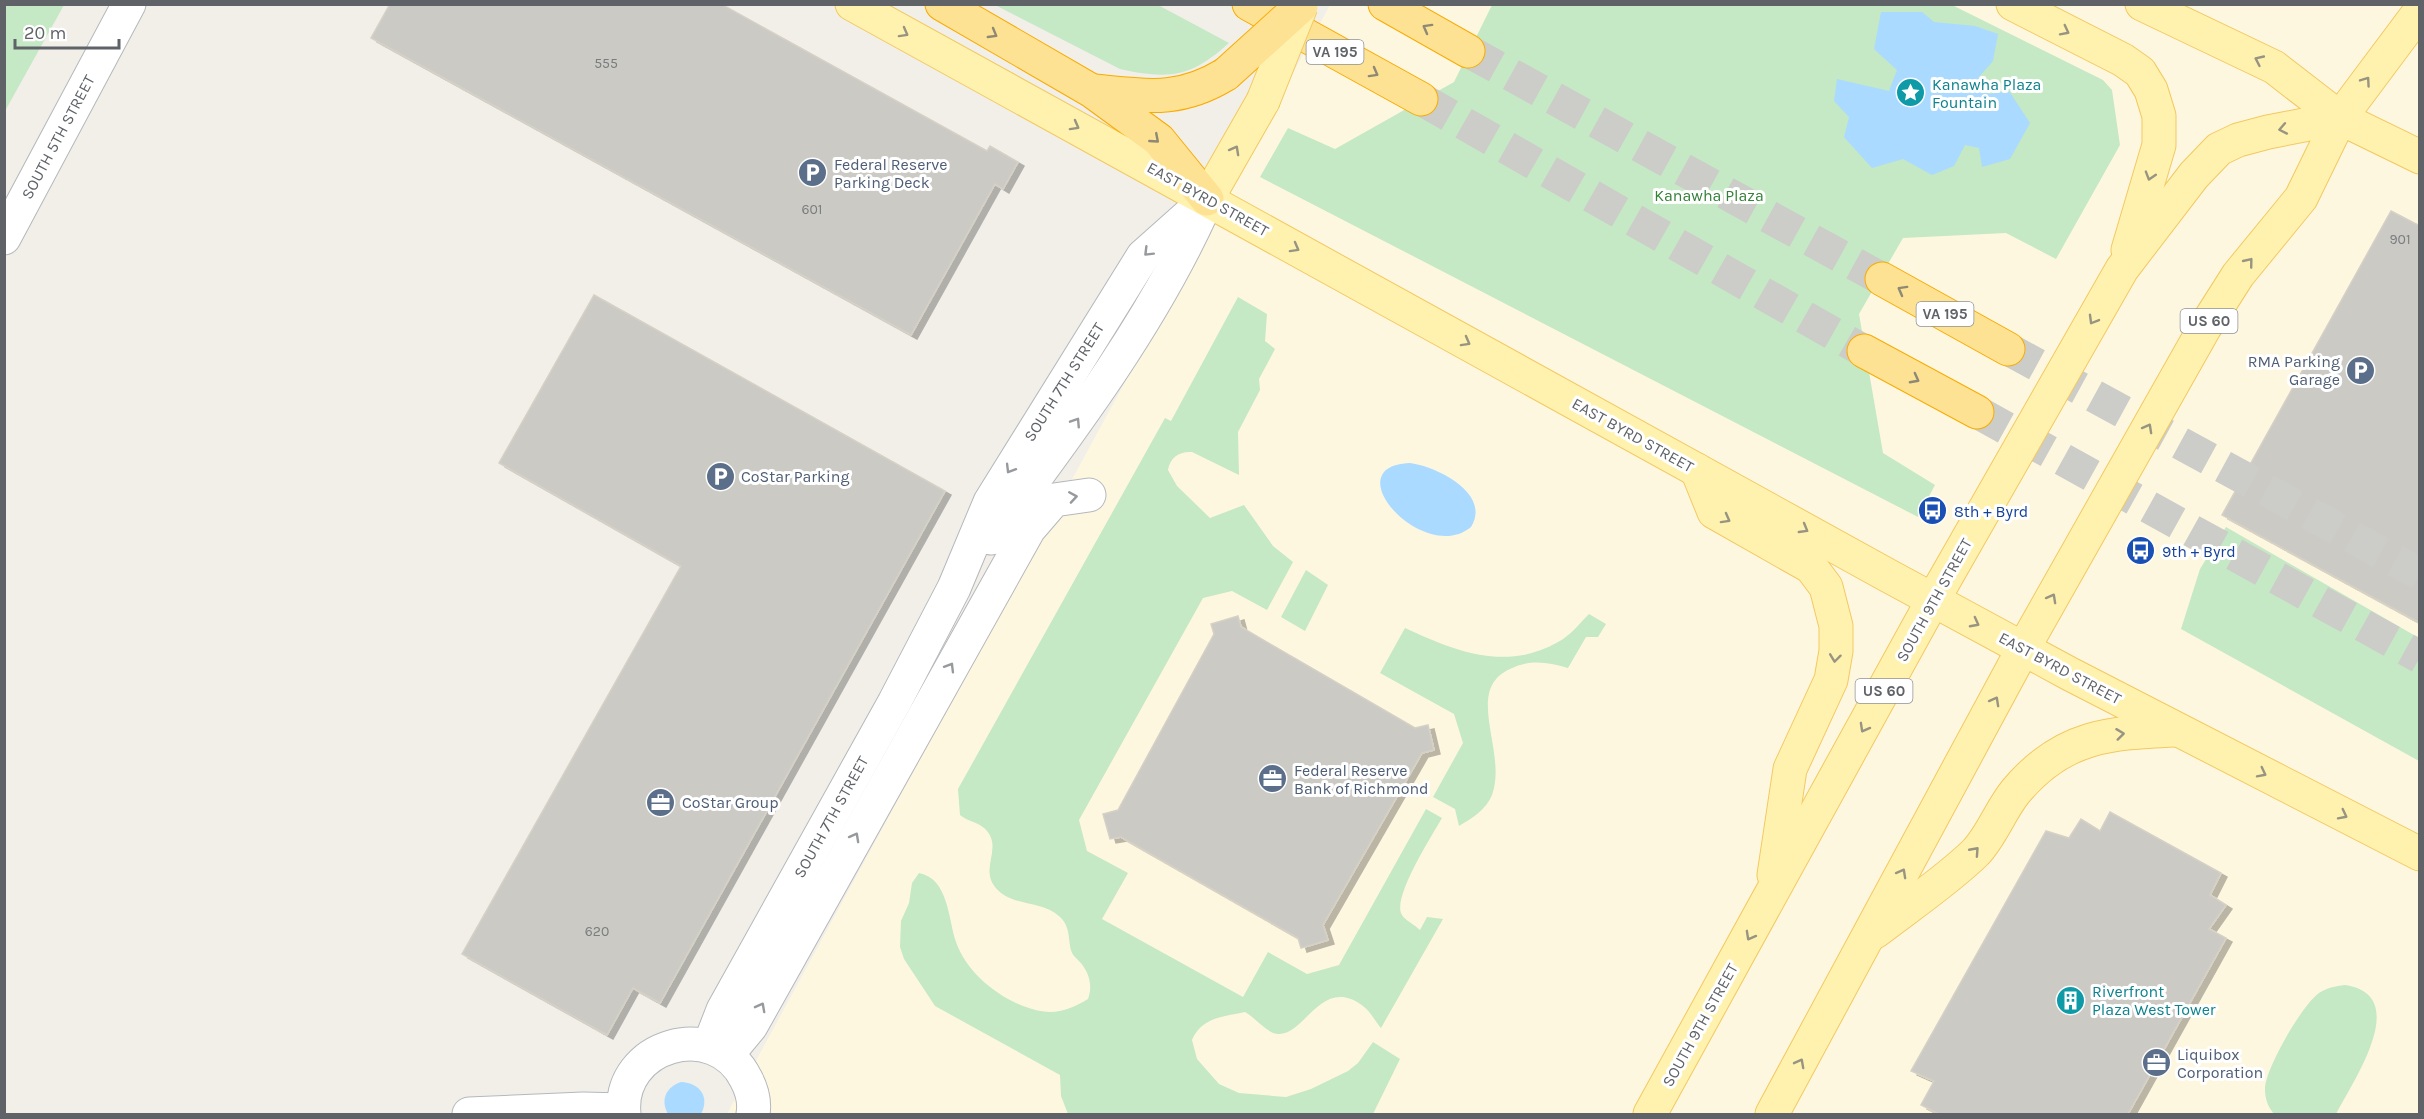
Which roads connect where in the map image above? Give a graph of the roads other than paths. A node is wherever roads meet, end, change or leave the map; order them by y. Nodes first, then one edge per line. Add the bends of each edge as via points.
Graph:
1 (129, 4) edge
2 (852, 4) edge
3 (942, 4) edge
4 (1249, 4) edge
5 (1385, 4) edge
6 (2013, 4) edge
7 (2142, 4) edge
8 (1302, 5) edge
9 (2420, 11) edge
10 (1468, 51) tunnel mouth
11 (1092, 90) junction
12 (1421, 99) tunnel mouth
13 (2340, 118) junction
14 (2420, 157) edge
15 (1207, 199) junction
16 (4, 238) edge
17 (2122, 269) junction
18 (1882, 279) tunnel mouth
19 (2008, 349) tunnel mouth
20 (1864, 351) tunnel mouth
21 (1977, 412) tunnel mouth
22 (1697, 470) junction
23 (1089, 495) dead end
24 (1933, 600) junction
25 (2024, 649) junction
26 (2177, 730) junction
27 (2420, 854) edge
28 (1771, 898) junction
29 (1865, 941) junction
30 (718, 1050) junction
31 (624, 1112) edge
32 (469, 1114) edge
33 (753, 1114) edge
34 (1650, 1114) edge
35 (1772, 1114) edge

1 - 16 street, SOUTH 5TH STREET
2 -> 15 main road, EAST BYRD STREET
3 -> 11 highway
4 -> 12 highway, VA 195
10 -> 5 highway
6 -> 17 main road, US 60 via 2123,60 2140,72 2157,102 2159,145
13 -> 7 main road via 2274,67
8 - 11 highway, bridge via 1226,74 1205,87 1165,97
15 -> 8 main road, SOUTH 7TH STREET, bridge via 1263,101
13 -> 9 main road, US 60
11 -> 15 highway via 1159,140
13 - 14 main road
13 -> 17 main road, SOUTH 9TH STREET via 2248,137 2219,149 2194,175
25 -> 13 main road, US 60 via 2205,327 2238,275 2301,198
15 -> 22 main road, EAST BYRD STREET
15 - 30 street, SOUTH 7TH STREET via 1143,256 990,502 954,588 894,703 723,1010
17 -> 24 main road, SOUTH 9TH STREET / US 60
19 -> 18 highway, VA 195
20 -> 21 highway
22 -> 24 main road, EAST BYRD STREET
22 -> 28 main road via 1714,512 1798,559 1822,579 1836,626 1831,680 1790,769
30 -> 23 street via 751,1026 1029,529 1054,500
24 -> 25 main road, EAST BYRD STREET
24 -> 28 main road, SOUTH 9TH STREET / US 60
25 - 26 main road, EAST BYRD STREET
29 -> 25 main road, US 60
26 -> 27 main road, EAST BYRD STREET
29 -> 26 main road via 1977,851 2016,790 2049,760 2077,743 2103,736
28 -> 34 main road, SOUTH 9TH STREET / US 60
35 -> 29 main road, US 60
30 - 31 street via 689,1042 651,1055 636,1069 627,1086
30 - 33 street via 742,1070 752,1090
31 - 32 street via 583,1109

